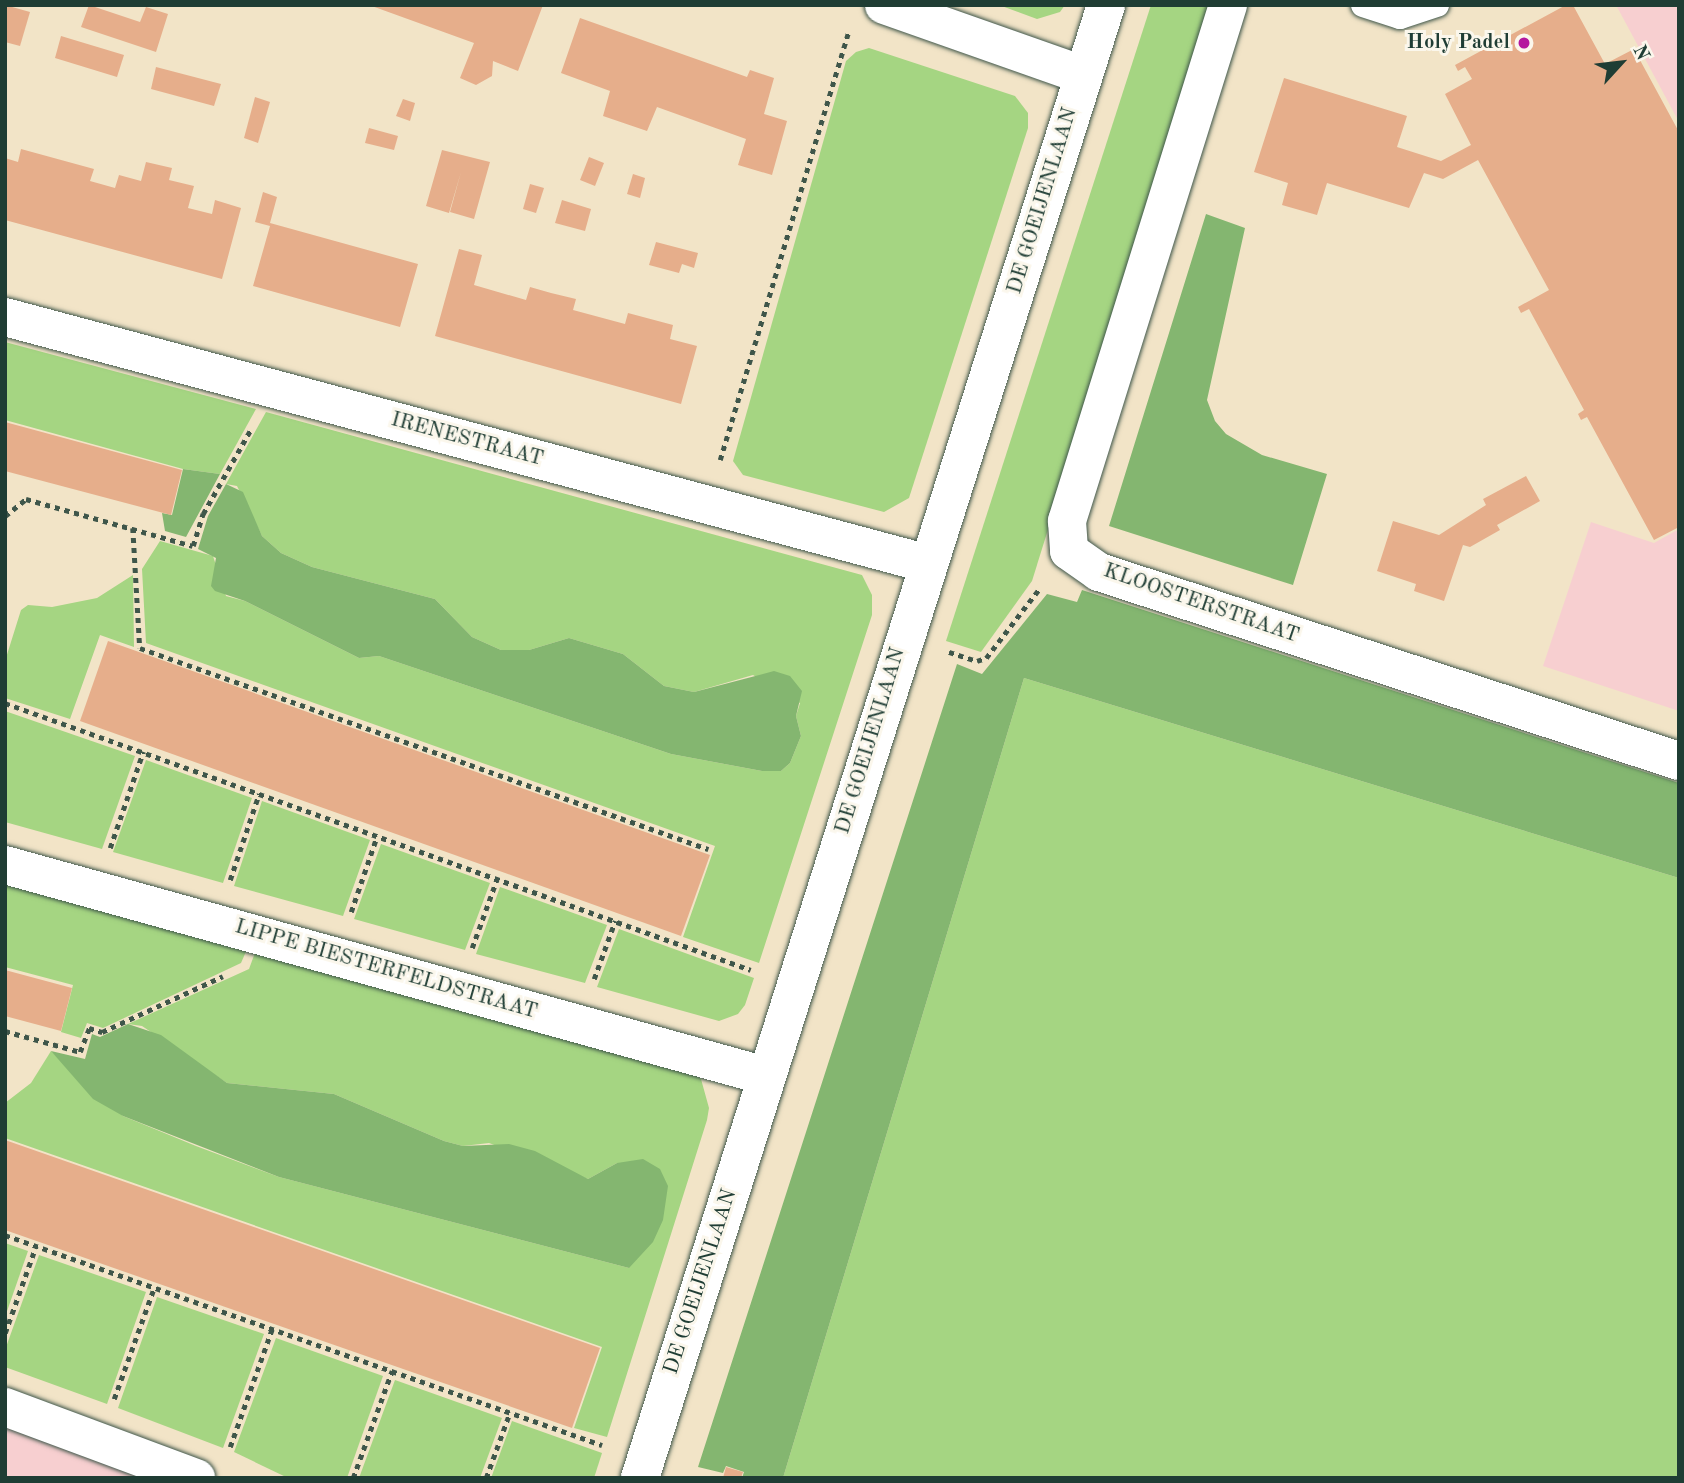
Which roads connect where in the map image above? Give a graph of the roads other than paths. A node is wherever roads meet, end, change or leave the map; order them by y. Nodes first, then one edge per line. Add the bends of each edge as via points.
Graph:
1 (1106, 5) edge
2 (1228, 5) edge
3 (1363, 5) edge
4 (1437, 5) edge
5 (868, 12) edge
6 (1083, 75) junction
7 (5, 317) edge
8 (929, 564) junction
9 (1679, 761) edge
10 (5, 865) edge
11 (766, 1076) junction
12 (5, 1407) edge
13 (642, 1469) edge
14 (196, 1478) edge

1 - 6 street, DE GOEIJENLAAN
2 - 9 street, KLOOSTERSTRAAT via 1068,521 1069,551 1099,572
3 - 4 lane via 1400,17
5 - 6 street
6 - 8 street, DE GOEIJENLAAN
7 - 8 street, IRENESTRAAT
8 - 11 street, DE GOEIJENLAAN
10 - 11 street, LIPPE BIESTERFELDSTRAAT
11 - 13 street, DE GOEIJENLAAN
12 - 14 street

